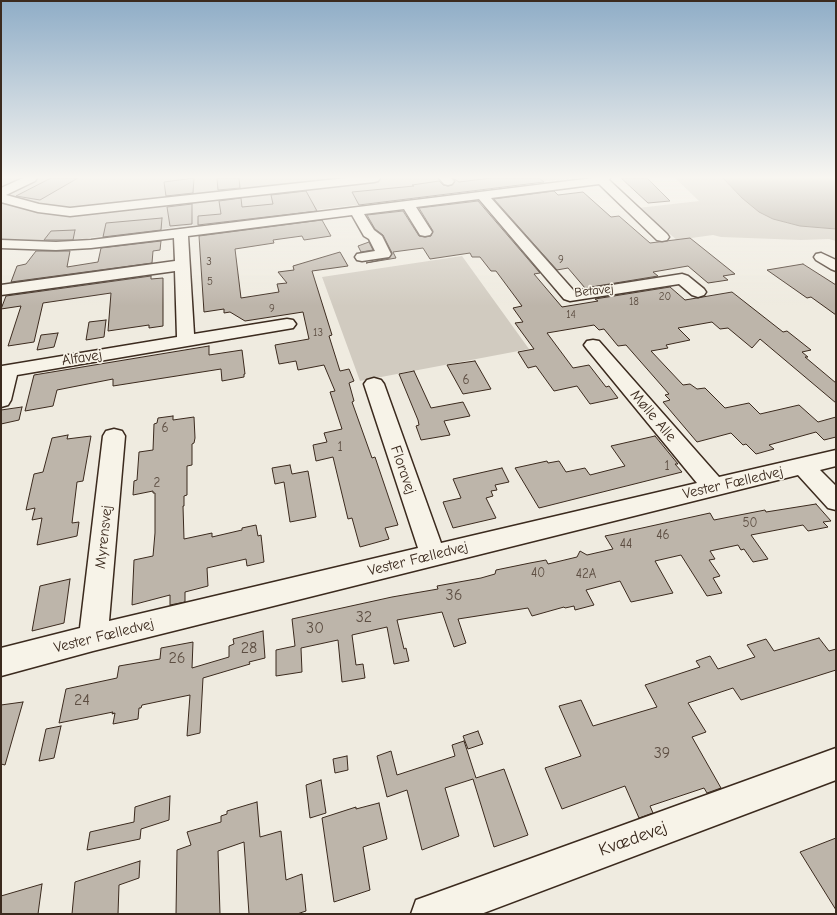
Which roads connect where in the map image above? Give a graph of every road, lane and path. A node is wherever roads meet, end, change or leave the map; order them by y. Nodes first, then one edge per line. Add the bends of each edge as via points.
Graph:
1 (275, 221) edge
2 (362, 221) edge
3 (418, 221) edge
4 (504, 221) edge
5 (646, 221) edge
6 (425, 232) dead end
7 (181, 233) junction
8 (662, 237) dead end
9 (1, 244) edge
10 (362, 257) dead end
11 (821, 257) dead end
12 (182, 265) junction
13 (836, 266) edge
14 (1, 290) edge
15 (698, 292) dead end
16 (287, 324) dead end
17 (186, 341) junction
18 (593, 345) dead end
19 (374, 384) dead end
20 (1, 400) edge
21 (114, 436) dead end
22 (836, 458) edge
23 (804, 467) junction
24 (714, 487) junction
25 (836, 501) edge
26 (433, 556) junction
27 (93, 638) junction
28 (1, 662) edge
29 (834, 768) edge
30 (430, 914) edge

1 - 7 street
2 - 10 street via 384,254
3 - 6 street
4 - 15 street, Betavej via 570,296 682,279
5 - 8 street
7 - 9 street via 56,246
7 - 12 street
11 - 13 street
12 - 14 street
12 - 17 street
16 - 17 street, Alfavej
17 - 20 street, Alfavej via 10,370
18 - 24 street, Mølle Alle
19 - 26 street, Floravej
21 - 27 street, Myrensvej
22 - 23 street, Vester Fælledvej
23 - 24 street, Vester Fælledvej
23 - 25 street
24 - 26 street, Vester Fælledvej
26 - 27 street, Vester Fælledvej
27 - 28 street, Vester Fælledvej
29 - 30 street, Kvædevej

